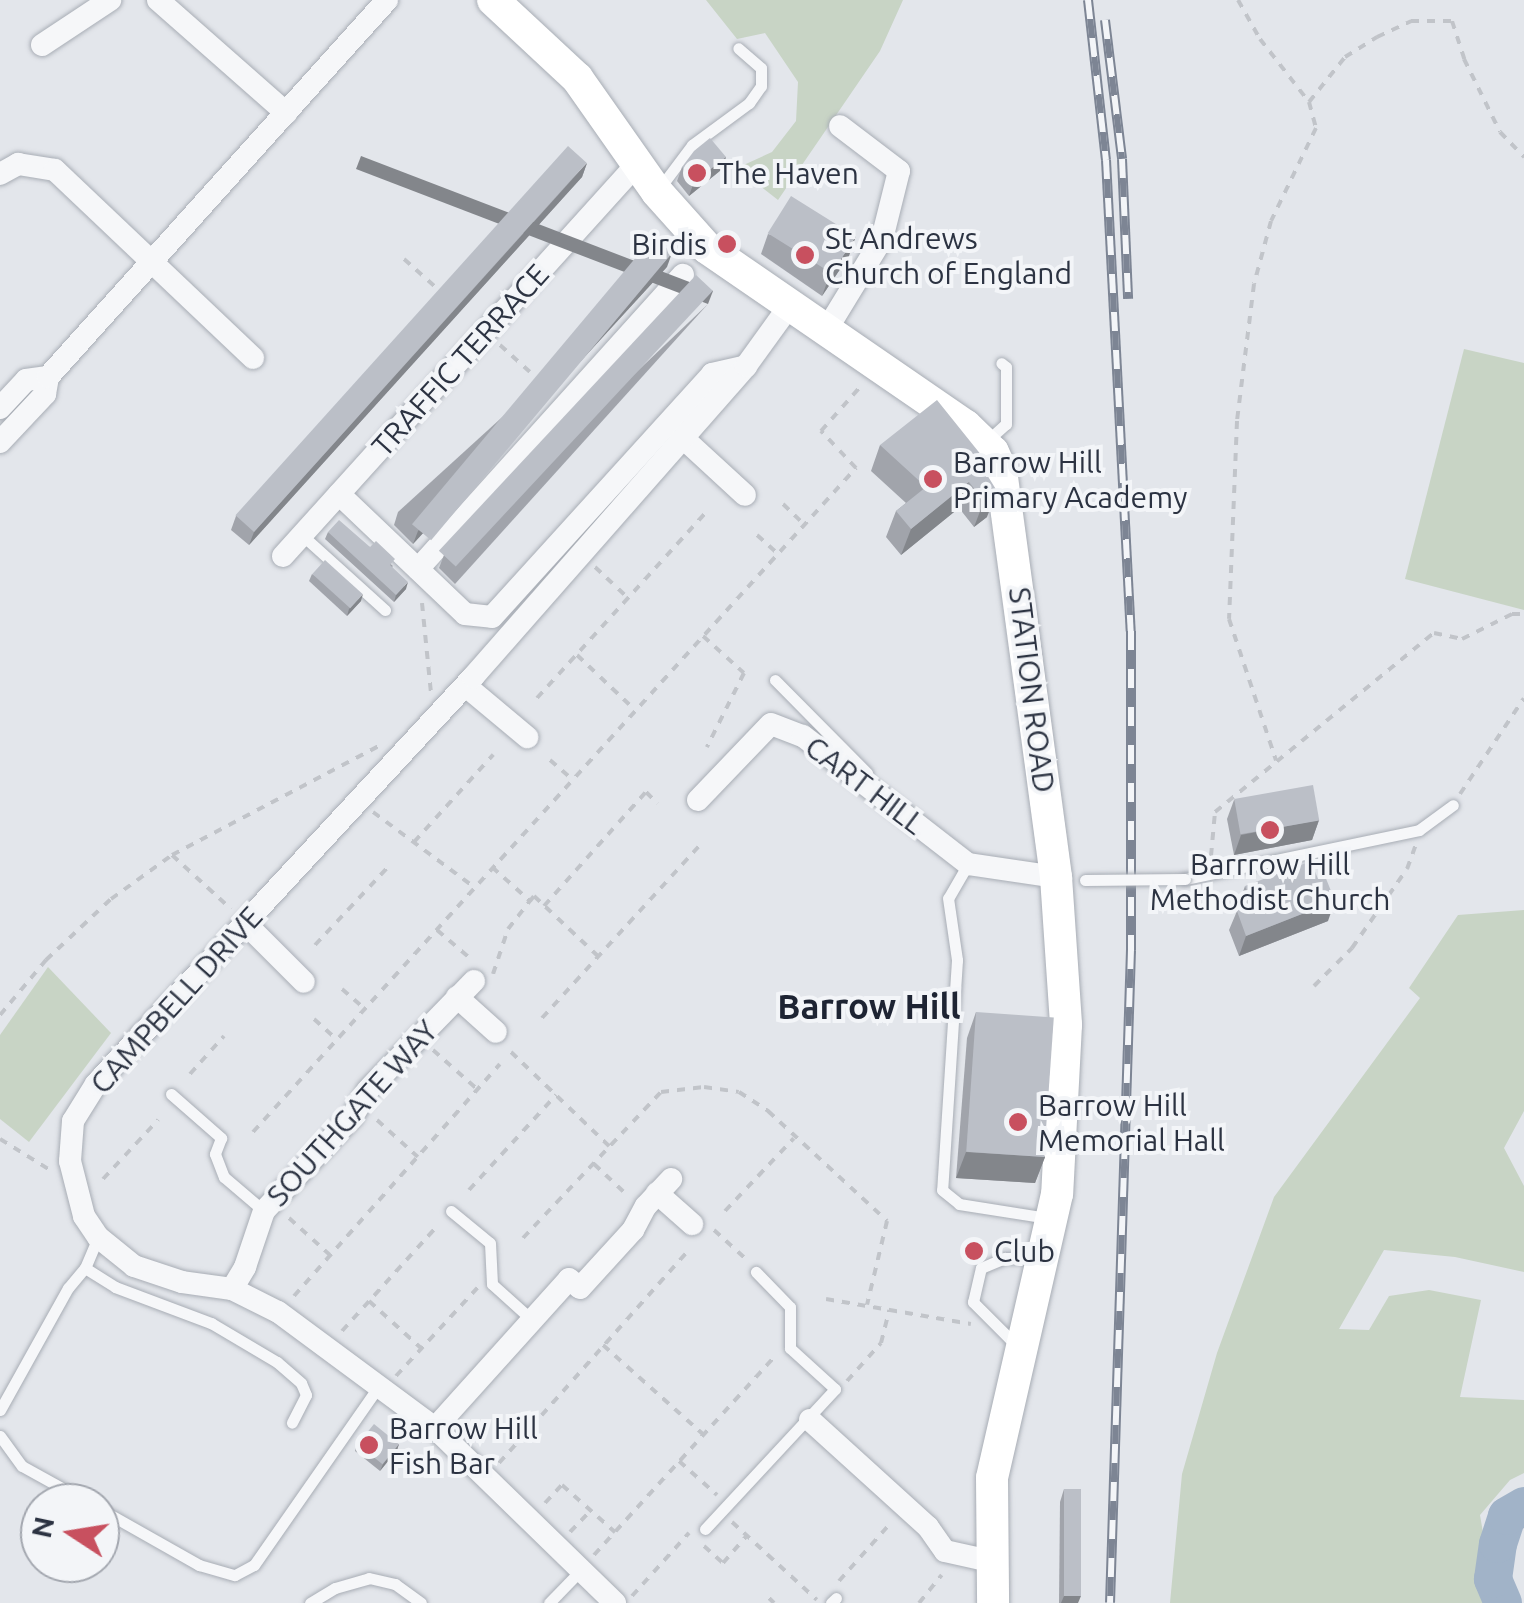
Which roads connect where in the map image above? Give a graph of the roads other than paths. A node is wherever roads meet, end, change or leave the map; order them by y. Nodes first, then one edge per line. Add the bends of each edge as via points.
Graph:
1 (110, 0) edge
2 (158, 0) edge
3 (387, 0) edge
4 (493, 0) edge
5 (42, 45) dead end
6 (738, 48) dead end
7 (286, 113) junction
8 (840, 126) dead end
9 (637, 164) junction
10 (0, 174) edge
11 (657, 192) junction
12 (152, 264) junction
13 (683, 275) dead end
14 (790, 306) junction
15 (827, 329) junction
16 (254, 358) dead end
17 (1000, 364) dead end
18 (746, 366) junction
19 (48, 376) junction
20 (0, 408) edge
21 (683, 438) junction
22 (0, 442) edge
23 (984, 443) junction
24 (339, 494) junction
25 (745, 496) dead end
26 (302, 535) junction
27 (283, 556) dead end
28 (418, 569) junction
29 (384, 610) dead end
30 (775, 680) dead end
31 (466, 686) junction
32 (527, 737) dead end
33 (698, 800) dead end
34 (1453, 805) road end
35 (920, 827) junction
36 (968, 864) junction
37 (1071, 878) junction
38 (245, 922) junction
39 (304, 982) dead end
40 (496, 1032) dead end
41 (172, 1094) dead end
42 (273, 1211) junction
43 (451, 1211) dead end
44 (1051, 1219) junction
45 (701, 1225) road end
46 (98, 1237) junction
47 (1042, 1258) junction
48 (85, 1268) junction
49 (753, 1268) road end
50 (232, 1289) junction
51 (532, 1320) junction
52 (1020, 1348) junction
53 (379, 1386) junction
54 (0, 1410) edge
55 (810, 1420) junction
56 (292, 1423) dead end
57 (435, 1428) junction
58 (0, 1436) edge
59 (53, 1483) edge
60 (120, 1520) edge
61 (706, 1530) dead end
62 (990, 1562) junction
63 (582, 1568) junction
64 (310, 1603) edge
65 (421, 1603) edge
66 (549, 1603) edge
67 (615, 1603) edge
68 (994, 1603) edge

1 - 5 street
2 - 7 street
3 - 7 street
4 - 9 street, STATION ROAD via 577,78
6 - 11 lane via 761,68 761,86 749,103 692,144
7 - 12 street
8 - 15 street via 898,171 882,239
9 - 11 street, STATION ROAD
9 - 24 street, TRAFFIC TERRACE
10 - 12 street via 18,164 55,170
11 - 14 street, STATION ROAD via 707,248
12 - 16 street
12 - 19 street
13 - 28 street
14 - 15 street, STATION ROAD
14 - 18 street, CAMPBELL DRIVE
15 - 23 street, STATION ROAD
17 - 23 lane via 1006,367 1006,424
18 - 21 street, CAMPBELL DRIVE
18 - 28 street via 712,374 492,617 465,614
19 - 20 street via 26,380
19 - 22 street via 44,394
21 - 25 street
21 - 31 street, CAMPBELL DRIVE
23 - 37 street, STATION ROAD via 1007,492
24 - 26 street, TRAFFIC TERRACE
24 - 28 street
26 - 27 street, TRAFFIC TERRACE
26 - 29 lane
30 - 35 lane
31 - 32 street
31 - 38 street, CAMPBELL DRIVE
33 - 35 street, CART HILL via 771,724 803,736
34 - 37 lane, bridge via 1420,830 1209,875
35 - 36 street, CART HILL
36 - 37 street, CART HILL
36 - 44 lane via 948,898 956,960 942,1190 958,1204
37 - 44 street, STATION ROAD
38 - 39 street
38 - 46 street, CAMPBELL DRIVE via 96,1084 72,1121 70,1161 84,1216
40 - 42 street, SOUTHGATE WAY via 474,978 368,1090
41 - 42 lane via 221,1138 215,1154 224,1177
42 - 50 street, SOUTHGATE WAY
43 - 51 lane via 490,1243 492,1284
44 - 47 street, STATION ROAD
45 - 51 street via 664,1186 580,1288 569,1279
46 - 48 lane
46 - 50 street, CAMPBELL DRIVE via 134,1266
47 - 52 street, STATION ROAD
47 - 52 lane via 1006,1258 981,1268 973,1302
48 - 54 lane
48 - 56 lane via 115,1287 211,1323 277,1362 306,1396
49 - 55 lane via 790,1307 790,1348 835,1389
50 - 53 street, CAMPBELL DRIVE via 278,1312
51 - 57 street
52 - 62 street, STATION ROAD via 992,1478
53 - 57 street, CAMPBELL DRIVE
53 - 60 lane via 254,1565 235,1575 199,1564
55 - 61 lane
55 - 62 street via 946,1551
57 - 63 street, CAMPBELL DRIVE
58 - 59 lane via 22,1466
62 - 68 street, STATION ROAD
63 - 66 lane
63 - 67 street, CAMPBELL DRIVE
64 - 65 lane via 368,1578 394,1584

